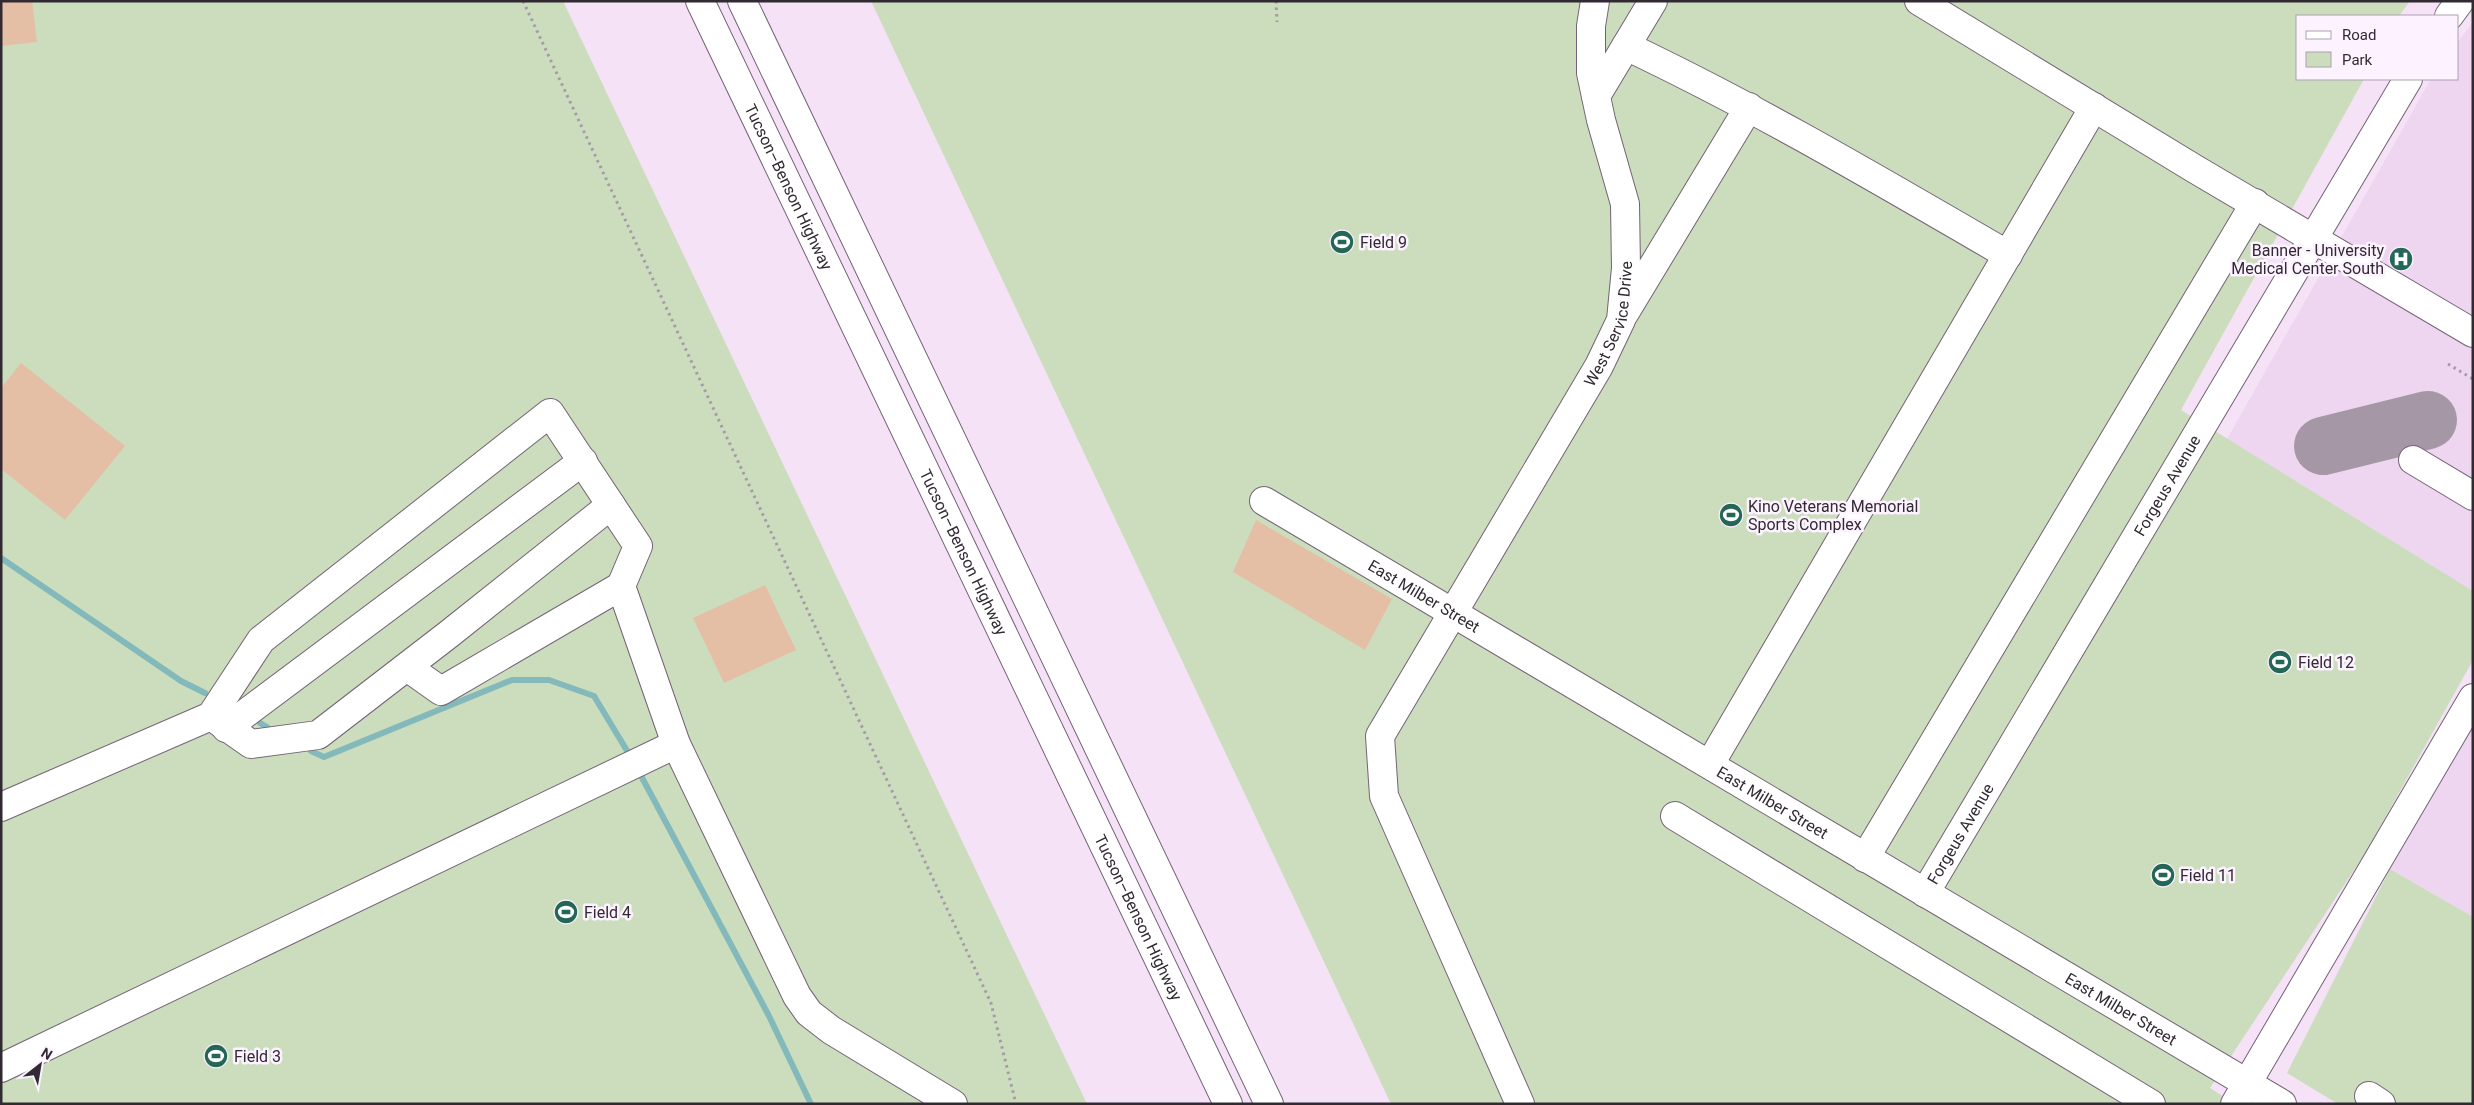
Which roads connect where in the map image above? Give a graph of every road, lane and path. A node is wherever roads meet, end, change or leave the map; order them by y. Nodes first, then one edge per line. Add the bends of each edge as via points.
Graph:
1 (523, 1) edge
2 (700, 1) edge
3 (742, 1) edge
4 (1276, 1) edge
5 (1595, 1) edge
6 (1653, 1) edge
7 (1919, 1) edge
8 (2460, 1) edge
9 (2450, 15) edge
10 (1277, 22) dead end
11 (1626, 46) junction
12 (2407, 80) edge
13 (1596, 96) junction
14 (2094, 106) junction
15 (1749, 108) junction
16 (2255, 203) junction
17 (2312, 238) junction
18 (2008, 255) junction
19 (1621, 320) junction
20 (2473, 333) edge
21 (2448, 364) dead end
22 (2473, 379) edge
23 (2412, 460) dead end
24 (583, 461) junction
25 (2473, 496) edge
26 (1264, 501) dead end
27 (611, 505) junction
28 (621, 586) junction
29 (1454, 612) junction
30 (407, 666) junction
31 (2473, 698) edge
32 (218, 722) junction
33 (676, 744) junction
34 (1710, 764) junction
35 (1, 807) edge
36 (1675, 816) dead end
37 (1865, 858) junction
38 (1925, 893) junction
39 (1, 1068) edge
40 (2241, 1093) edge
41 (953, 1104) edge
42 (1016, 1104) edge
43 (1228, 1104) edge
44 (1269, 1104) edge
45 (1520, 1104) edge
46 (2151, 1104) edge
47 (2282, 1104) edge

1 - 42 path via 991,1003
2 - 43 main road, Tucson–Benson Highway
3 - 44 main road
4 - 10 path
5 - 13 main road, West Service Drive via 1591,26 1591,73
6 - 11 main road
7 - 14 main road
8 - 9 main road
11 - 13 main road
11 - 15 main road
12 - 17 main road, Forgeus Avenue
13 - 19 main road, West Service Drive via 1625,204 1626,268
14 - 16 main road
14 - 18 main road
15 - 18 main road
15 - 19 main road
16 - 17 main road
16 - 37 main road
17 - 20 main road
17 - 38 main road, Forgeus Avenue
18 - 34 main road
19 - 29 main road, West Service Drive via 1599,366
21 - 22 path
23 - 25 main road
24 - 27 main road
24 - 32 main road
24 - 32 main road via 550,412 261,640
26 - 29 main road, East Milber Street
27 - 28 main road via 638,546
27 - 30 main road
28 - 30 main road via 441,691
28 - 33 main road
29 - 34 main road, East Milber Street
29 - 45 main road, West Service Drive via 1380,736 1384,796
30 - 32 main road via 318,735 251,744
31 - 40 main road
32 - 35 main road
33 - 39 main road
33 - 41 main road via 797,996 809,1013
34 - 37 main road, East Milber Street
36 - 46 main road
37 - 38 main road, East Milber Street
38 - 40 main road, East Milber Street
40 - 47 main road, East Milber Street

